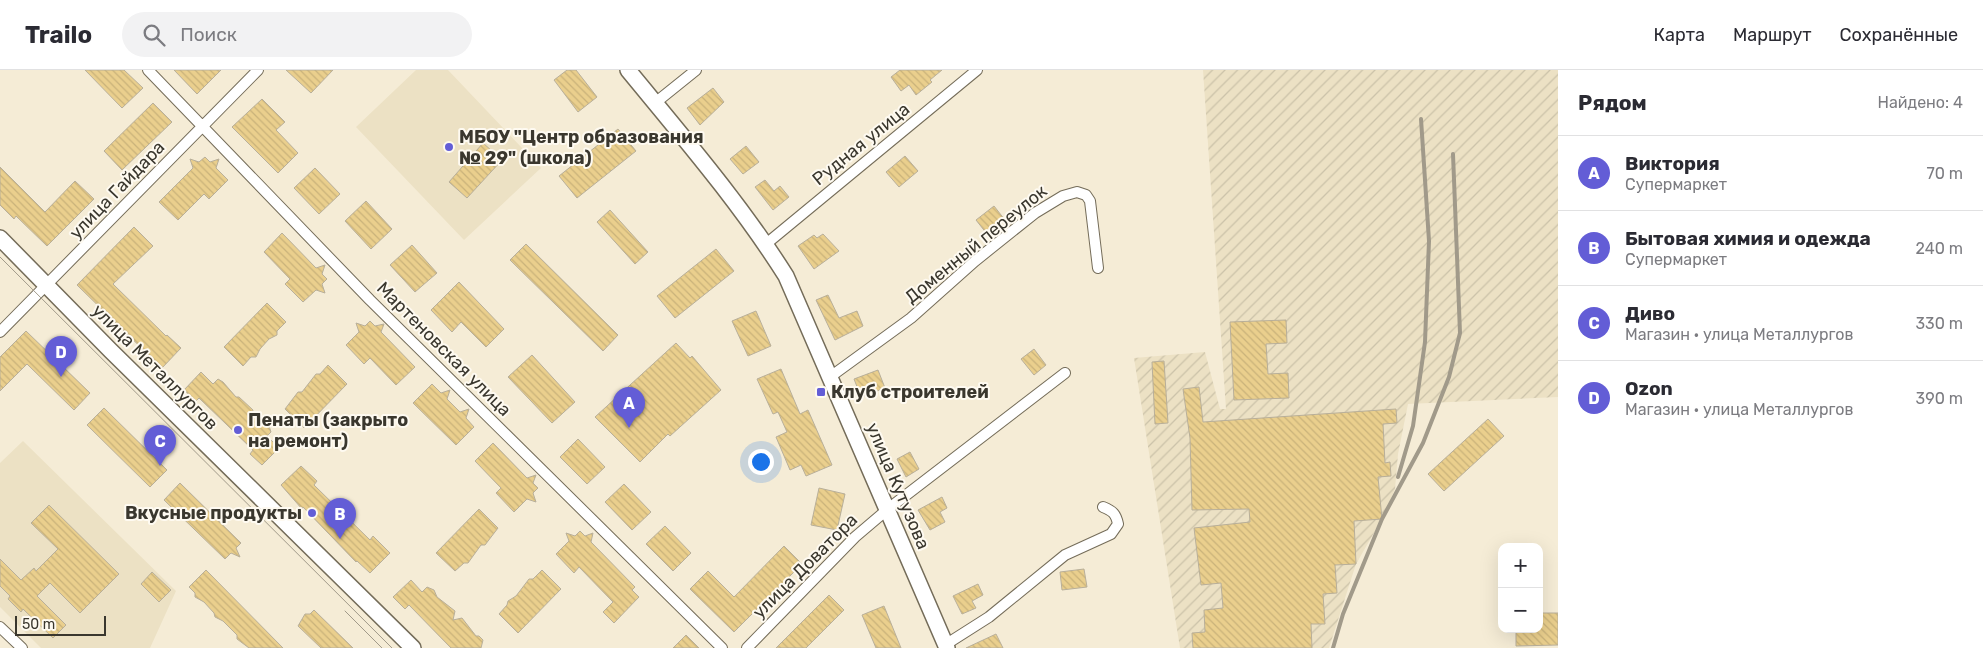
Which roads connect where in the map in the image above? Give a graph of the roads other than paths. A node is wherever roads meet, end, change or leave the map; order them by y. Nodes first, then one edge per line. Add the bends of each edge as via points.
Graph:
1 (148, 70) edge
2 (258, 70) edge
3 (628, 70) edge
4 (696, 70) edge
5 (977, 70) edge
6 (655, 103) junction
7 (202, 125) junction
8 (0, 238) edge
9 (766, 244) junction
10 (1098, 268) dead end
11 (46, 286) junction
12 (0, 332) edge
13 (1066, 373) dead end
14 (830, 377) junction
15 (1103, 507) dead end
16 (888, 509) junction
17 (0, 627) edge
18 (946, 646) edge
19 (22, 648) edge
20 (413, 648) edge
21 (722, 648) edge
22 (747, 648) edge

1 - 7 street, Мартеновская улица
2 - 7 street, улица Гайдара
3 - 6 main road, улица Кутузова
4 - 6 street
5 - 9 street, Рудная улица
6 - 9 main road, улица Кутузова
7 - 11 street, улица Гайдара
7 - 21 street, Мартеновская улица via 370,300
8 - 11 main road, улица Металлургов
9 - 14 main road, улица Кутузова via 786,276
10 - 14 street, Доменный переулок via 1090,201 1086,195 1077,192 1063,196 1035,213 911,318
11 - 12 street, улица Гайдара
11 - 20 main road, улица Металлургов
13 - 16 street, улица Доватора
14 - 16 main road, улица Кутузова
15 - 18 street via 1116,516 1118,524 1111,534 1065,555 989,617
16 - 18 main road, улица Кутузова
16 - 22 street, улица Доватора via 855,537
17 - 19 street

